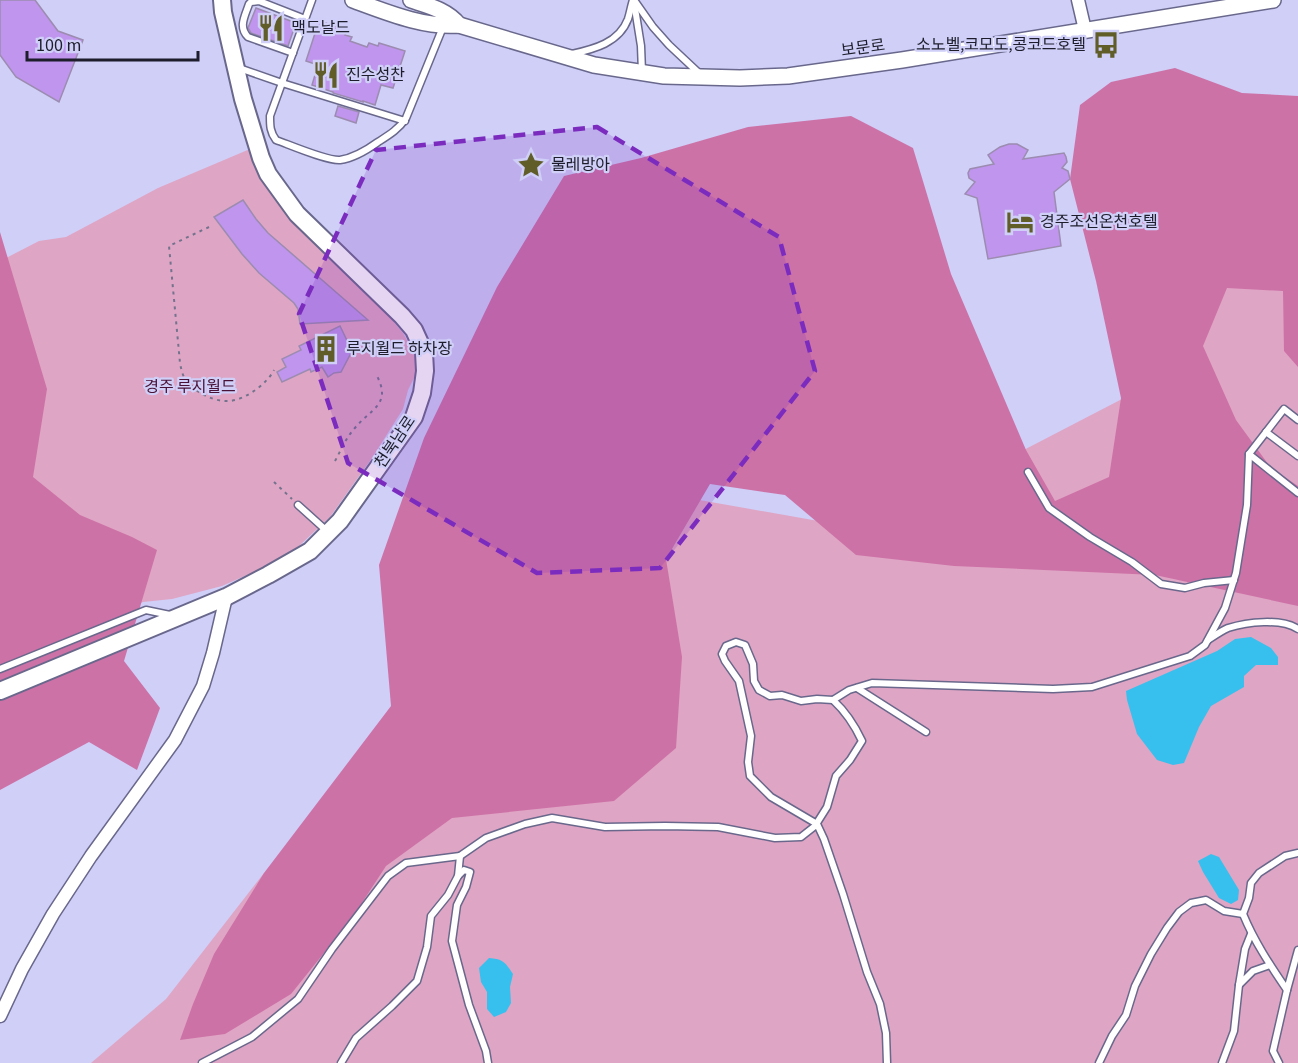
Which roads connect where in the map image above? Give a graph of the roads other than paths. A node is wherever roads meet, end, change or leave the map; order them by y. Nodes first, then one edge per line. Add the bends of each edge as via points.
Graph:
1 (222, 0) edge
2 (312, 0) edge
3 (353, 0) edge
4 (411, 0) edge
5 (633, 0) edge
6 (1078, 0) edge
7 (1273, 0) edge
8 (305, 19) junction
9 (459, 25) junction
10 (443, 26) junction
11 (1085, 30) junction
12 (293, 53) junction
13 (563, 56) junction
14 (236, 67) junction
15 (642, 73) junction
16 (704, 77) junction
17 (282, 83) junction
18 (405, 121) junction
19 (1298, 420) edge
20 (1266, 432) junction
21 (1249, 454) junction
22 (1298, 456) edge
23 (1028, 472) dead end
24 (1298, 493) edge
25 (298, 505) road end
26 (328, 533) junction
27 (1234, 580) junction
28 (226, 597) junction
29 (180, 617) junction
30 (1298, 629) edge
31 (1208, 641) junction
32 (0, 669) edge
33 (856, 688) junction
34 (0, 691) edge
35 (833, 700) junction
36 (926, 732) dead end
37 (817, 824) junction
38 (1298, 853) edge
39 (460, 856) junction
40 (458, 876) junction
41 (1243, 914) junction
42 (1251, 934) junction
43 (1298, 950) edge
44 (1270, 965) junction
45 (1239, 985) junction
46 (1287, 990) junction
47 (0, 1016) edge
48 (1273, 1052) junction
49 (202, 1063) edge
50 (341, 1063) edge
51 (488, 1063) edge
52 (887, 1063) edge
53 (1099, 1063) edge
54 (1222, 1063) edge
55 (1271, 1063) edge
56 (1279, 1063) edge

1 - 14 main road, 천북남로
2 - 8 lane
3 - 10 street, 보문로
4 - 9 street, 보문로 via 445,12
5 - 13 lane via 622,30 612,40
5 - 15 lane
5 - 16 lane via 661,36
6 - 11 street
7 - 11 street, 보문로
8 - 12 lane
8 - 12 lane via 259,1 249,4 242,27 245,35
9 - 10 street, 보문로
9 - 13 street, 보문로
10 - 18 lane
11 - 16 street, 보문로 via 799,74
12 - 17 lane
13 - 15 street, 보문로
14 - 17 lane
14 - 26 main road, 천북남로 via 268,174 297,214 402,316 424,352 422,393 414,417
15 - 16 street, 보문로
17 - 18 lane
17 - 18 lane via 270,116 272,135 276,140 329,158 338,160 367,150
19 - 20 lane via 1284,409
20 - 21 lane
20 - 22 lane
21 - 24 lane
21 - 27 lane via 1247,506
23 - 27 lane via 1049,508 1161,584 1185,588
25 - 26 lane
26 - 28 main road, 천북남로 via 310,551
27 - 31 lane via 1226,608
28 - 29 main road, 천북남로
28 - 47 street via 203,686 176,740 53,914
29 - 32 lane via 146,610
29 - 34 main road, 천북남로
30 - 31 lane via 1251,622 1226,629
31 - 33 lane via 1190,656 1092,687 872,683
33 - 35 lane
33 - 36 lane
35 - 37 lane via 862,741 836,776 827,807
35 - 37 lane via 801,701 770,696 759,690 754,681 753,664 745,645 736,642 726,646 722,654 739,681 751,736 750,776 771,797
37 - 39 lane via 801,837 775,838 718,827 605,827 552,818 486,838
37 - 52 lane via 880,1004
38 - 41 lane via 1285,856 1259,873 1251,883
39 - 40 lane
39 - 49 lane via 406,863 388,876 298,999 252,1037
40 - 50 lane via 431,916 417,981 356,1038
40 - 51 lane via 464,870 470,872 457,905 452,941
41 - 42 lane
41 - 53 lane via 1224,911 1206,900 1191,903 1179,912 1151,954 1126,1015
42 - 44 lane
42 - 45 lane
43 - 46 lane
44 - 45 lane via 1253,971
44 - 46 lane
45 - 54 lane via 1234,1031
46 - 48 lane
48 - 55 lane
48 - 56 lane

